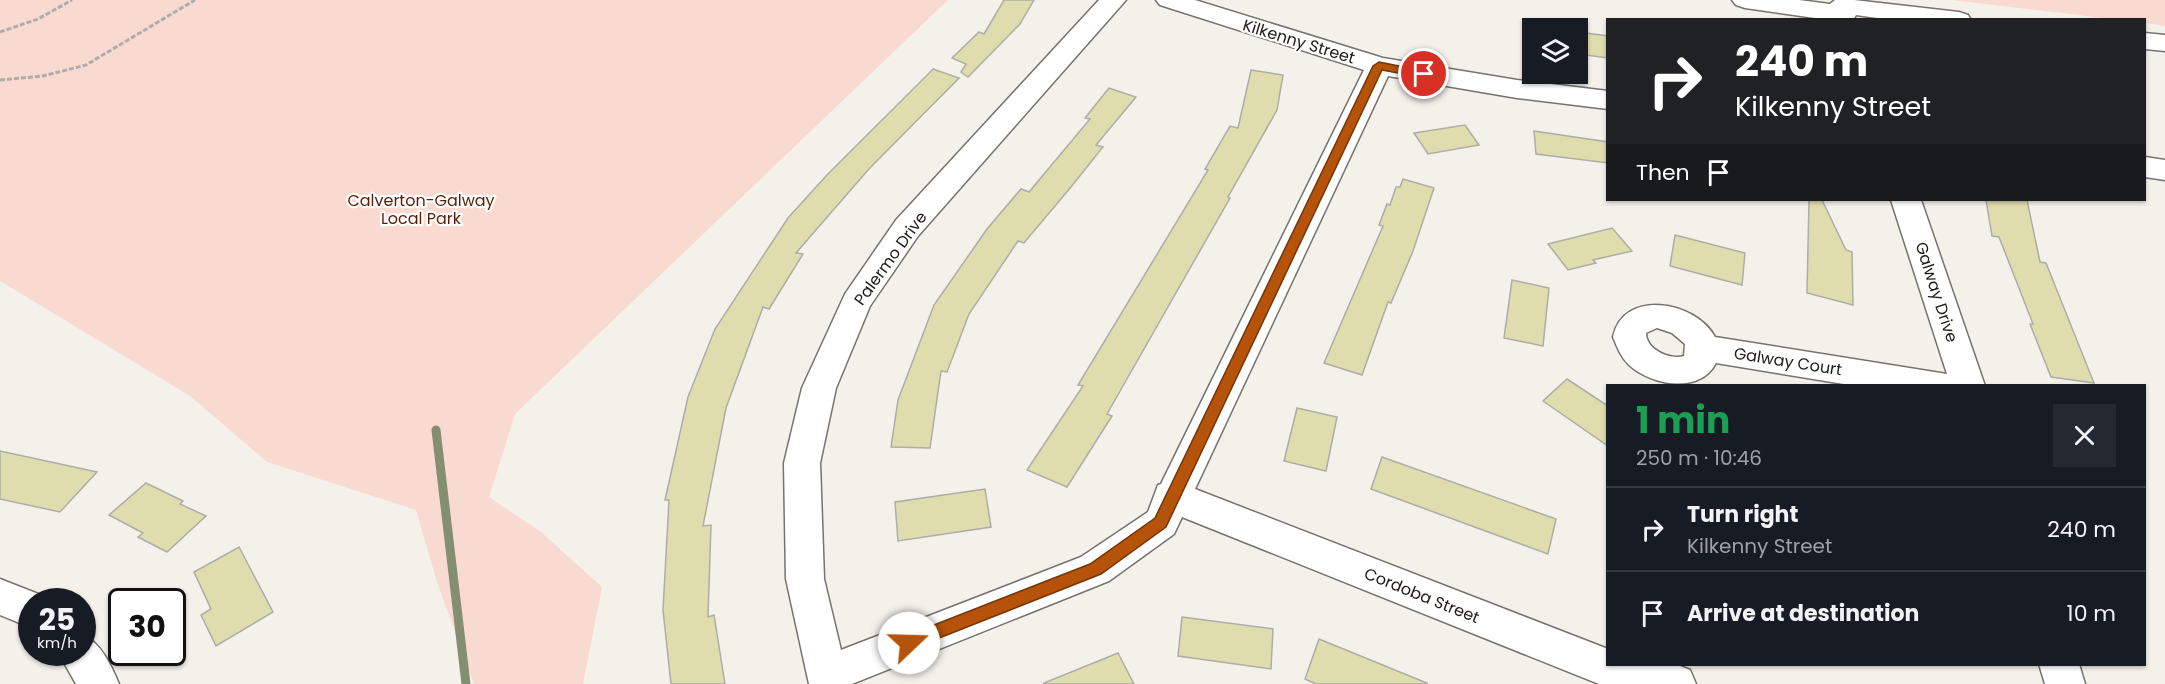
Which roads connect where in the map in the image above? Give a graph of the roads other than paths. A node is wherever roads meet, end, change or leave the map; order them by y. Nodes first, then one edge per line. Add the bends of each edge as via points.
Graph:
1 (1113, 0) edge
2 (1169, 0) edge
3 (1745, 0) edge
4 (1912, 7) edge
5 (1842, 10) edge
6 (1952, 18) edge
7 (2146, 40) edge
8 (2165, 43) edge
9 (1379, 66) junction
10 (1606, 100) edge
11 (2146, 167) edge
12 (2165, 170) edge
13 (1906, 201) edge
14 (1704, 348) dead end
15 (1929, 384) edge
16 (1967, 384) edge
17 (1171, 496) junction
18 (0, 597) edge
19 (18, 604) edge
20 (87, 666) edge
21 (2060, 666) edge
22 (1621, 679) edge
23 (827, 680) edge
24 (99, 684) edge
25 (1676, 684) edge
26 (2065, 684) edge

1 - 23 street, Palermo Drive via 907,228 856,302 819,388 802,463 805,579
2 - 9 street, Kilkenny Street
3 - 5 street
4 - 5 street
4 - 6 street
7 - 8 street
9 - 10 street, Kilkenny Street
9 - 17 street
11 - 12 street
13 - 16 street, Galway Drive
14 - 15 street, Galway Court
17 - 22 street, Cordoba Street
17 - 23 street via 1161,523 1095,569
18 - 19 street
20 - 24 street
21 - 26 street
22 - 25 street, Cordoba Street

